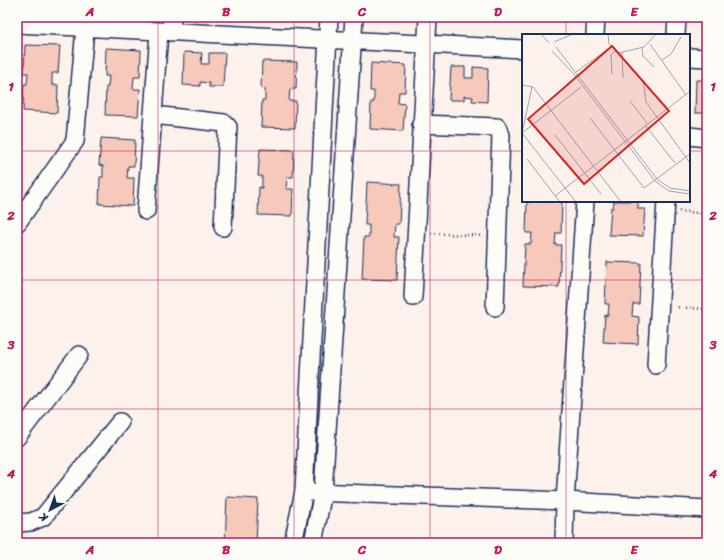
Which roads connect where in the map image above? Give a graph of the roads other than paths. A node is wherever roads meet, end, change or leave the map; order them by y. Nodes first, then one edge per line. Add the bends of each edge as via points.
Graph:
1 (329, 17) edge
2 (354, 17) edge
3 (428, 17) edge
4 (596, 17) edge
5 (677, 17) edge
6 (86, 23) edge
7 (17, 24) edge
8 (167, 27) edge
9 (595, 34) edge
10 (676, 34) edge
11 (328, 40) junction
12 (353, 41) junction
13 (425, 45) junction
14 (522, 49) edge
15 (690, 57) edge
16 (707, 58) edge
17 (153, 115) junction
18 (422, 124) junction
19 (690, 136) edge
20 (707, 138) edge
21 (585, 202) edge
22 (665, 206) edge
23 (146, 211) dead end
24 (17, 223) edge
25 (222, 227) dead end
26 (413, 297) dead end
27 (495, 307) dead end
28 (79, 355) dead end
29 (656, 365) dead end
30 (120, 422) dead end
31 (17, 438) edge
32 (304, 492) junction
33 (323, 492) junction
34 (565, 501) junction
35 (707, 509) edge
36 (17, 523) edge
37 (293, 543) edge
38 (313, 543) edge
39 (564, 543) edge

1 - 11 street
2 - 12 street
3 - 13 street
4 - 9 street
5 - 10 street
6 - 7 street
6 - 8 street
6 - 24 street via 75,141
8 - 11 street
8 - 17 street
11 - 12 street
11 - 32 street
12 - 13 street
12 - 33 street
13 - 14 street
13 - 18 street
15 - 16 street
17 - 23 street
17 - 25 street via 224,123 228,128
18 - 26 street
18 - 27 street via 497,127 501,135
19 - 20 street
21 - 34 street
22 - 29 street
28 - 31 street
30 - 36 street via 43,517 31,522
32 - 33 street
32 - 37 street
33 - 34 street
33 - 38 street
34 - 35 street
34 - 39 street

